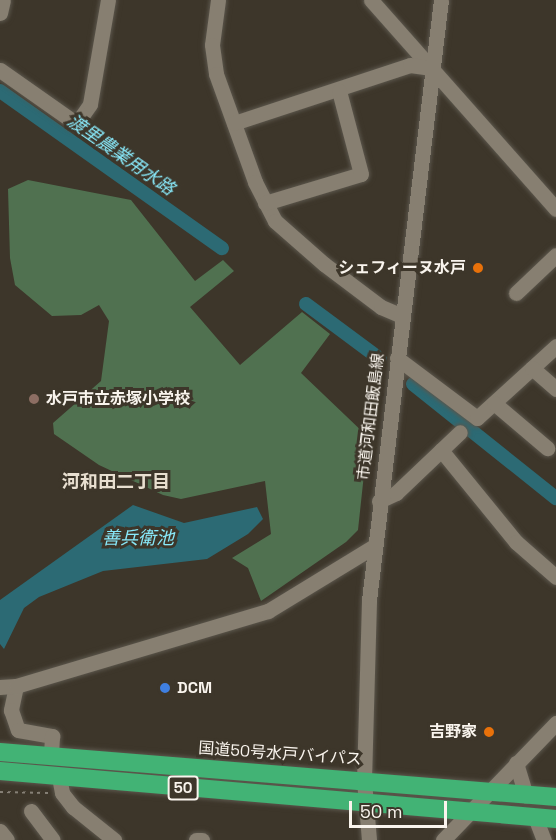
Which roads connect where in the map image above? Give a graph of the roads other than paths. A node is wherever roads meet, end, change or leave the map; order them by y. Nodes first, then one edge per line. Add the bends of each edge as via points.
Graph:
1 (3, 0) edge
2 (108, 0) edge
3 (218, 0) edge
4 (371, 0) edge
5 (441, 0) edge
6 (0, 13) edge
7 (432, 68) junction
8 (0, 70) edge
9 (339, 91) junction
10 (234, 123) junction
11 (265, 203) junction
12 (556, 210) edge
13 (556, 255) edge
14 (516, 293) dead end
15 (402, 316) junction
16 (556, 346) edge
17 (397, 358) junction
18 (532, 368) junction
19 (556, 389) edge
20 (494, 403) junction
21 (460, 432) dead end
22 (547, 448) dead end
23 (441, 450) junction
24 (379, 501) junction
25 (373, 547) junction
26 (556, 577) edge
27 (16, 686) junction
28 (0, 687) edge
29 (556, 723) edge
30 (0, 752) edge
31 (51, 756) junction
32 (516, 763) junction
33 (0, 771) edge
34 (364, 780) junction
35 (61, 785) junction
36 (492, 792) junction
37 (526, 795) junction
38 (556, 797) edge
39 (366, 803) junction
40 (31, 811) dead end
41 (468, 812) junction
42 (535, 817) junction
43 (556, 819) edge
44 (0, 831) edge
45 (8, 840) edge
46 (53, 840) edge
47 (114, 840) edge
48 (196, 840) edge
49 (202, 840) edge
50 (369, 840) edge
51 (443, 840) edge
52 (544, 840) edge

1 - 6 street
2 - 8 street via 90,104 79,120 74,122
3 - 10 street via 212,45 216,74
4 - 7 street
5 - 7 street, 市道河和田飯島線
7 - 9 street via 410,65
7 - 12 street
7 - 15 street, 市道河和田飯島線
9 - 10 street
9 - 11 street via 361,174
10 - 11 street
11 - 15 street via 294,241 381,307
13 - 14 street
15 - 17 street, 市道河和田飯島線
16 - 18 street
17 - 20 street via 477,418
17 - 24 street, 市道河和田飯島線
18 - 19 street
18 - 20 street
20 - 22 street
21 - 23 street
23 - 24 street via 396,493
23 - 26 street via 516,542
24 - 25 street, 市道河和田飯島線
25 - 27 street via 268,611
25 - 34 street, 市道河和田飯島線 via 364,679
27 - 28 street
27 - 31 street via 11,710 18,730 52,736
29 - 32 street
30 - 31 highway, 国道50号水戸バイパス / 50
31 - 34 highway, 国道50号水戸バイパス / 50
32 - 36 street
32 - 37 street
33 - 35 highway, 50
34 - 36 highway, 国道50号水戸バイパス / 50
34 - 39 street, 市道河和田飯島線
35 - 39 highway, 50
35 - 47 street via 93,827
36 - 37 highway, 国道50号水戸バイパス / 50
36 - 41 street
37 - 38 highway, 国道50号水戸バイパス / 50
39 - 41 highway, 50
39 - 50 street, 市道河和田飯島線
40 - 46 street
41 - 42 highway, 50
41 - 51 street
42 - 43 highway, 50
42 - 52 street
44 - 45 street
48 - 49 street

